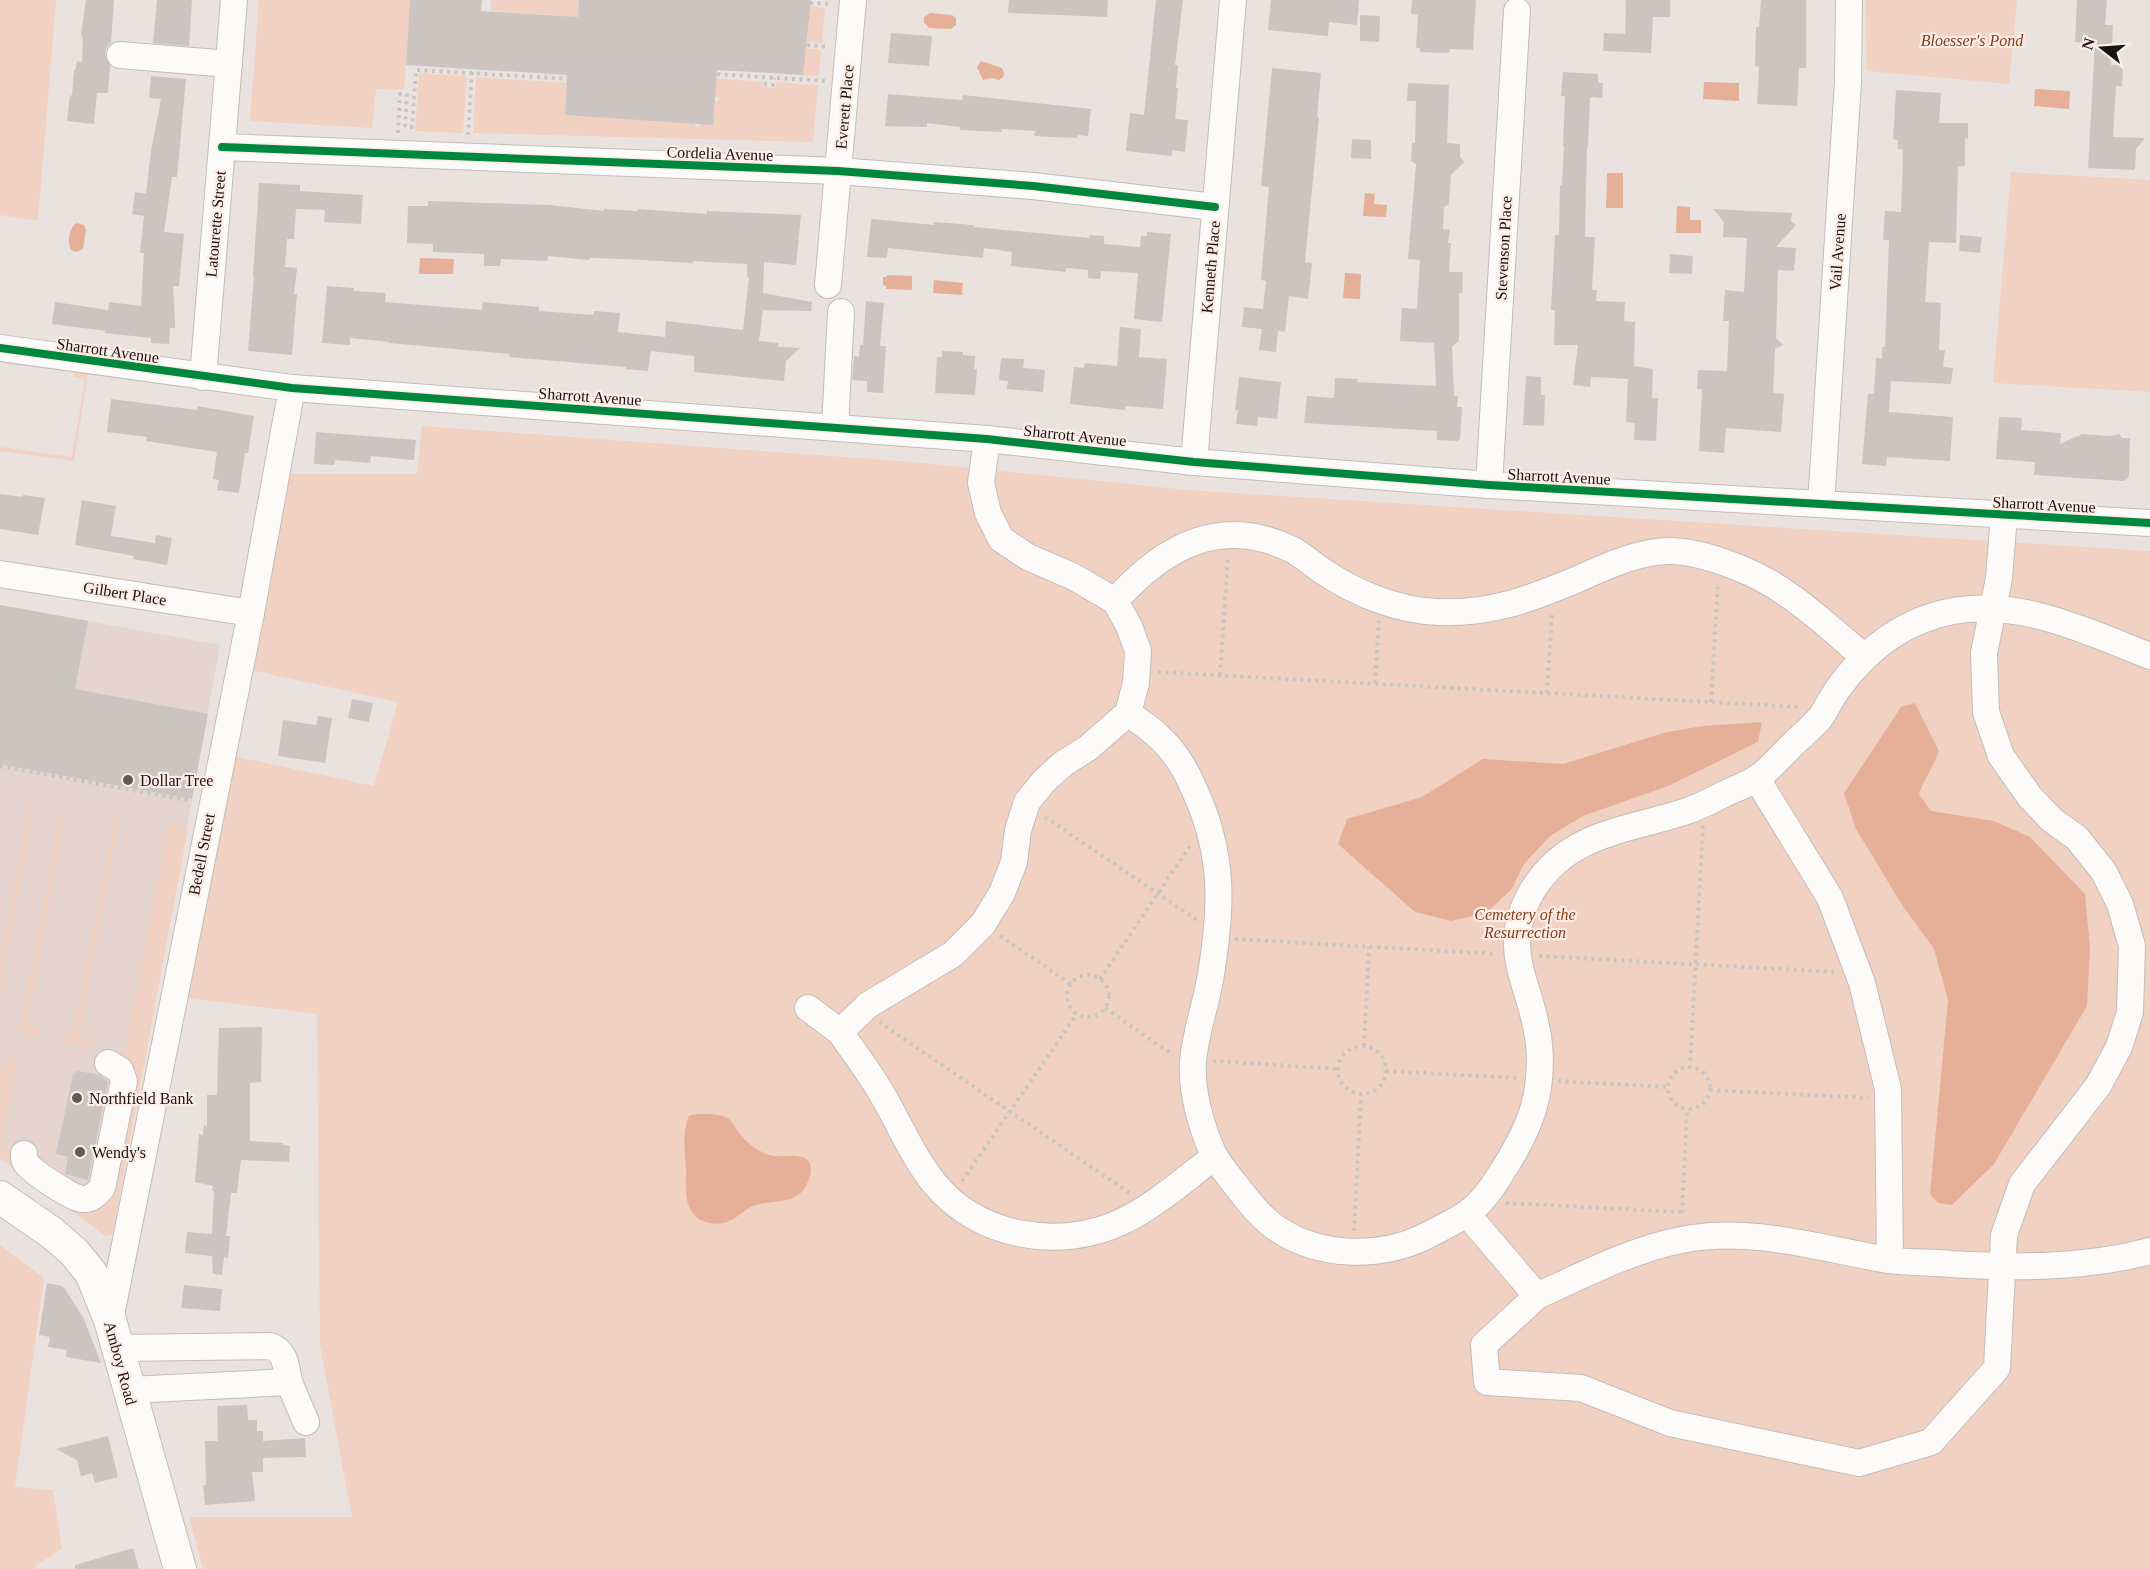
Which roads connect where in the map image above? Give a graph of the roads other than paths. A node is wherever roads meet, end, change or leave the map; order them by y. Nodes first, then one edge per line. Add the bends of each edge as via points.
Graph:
1 (234, 0) edge
2 (1233, 0) edge
3 (1849, 0) edge
4 (842, 2) edge
5 (1517, 11) dead end
6 (120, 55) dead end
7 (229, 63) junction
8 (222, 147) junction
9 (838, 171) junction
10 (1215, 207) junction
11 (828, 285) dead end
12 (841, 312) dead end
13 (0, 348) edge
14 (203, 377) junction
15 (292, 388) junction
16 (835, 427) junction
17 (987, 440) junction
18 (1194, 462) junction
19 (1489, 485) junction
20 (1821, 504) junction
21 (2004, 515) junction
22 (2150, 523) edge
23 (0, 574) edge
24 (1115, 601) junction
25 (1993, 608) junction
26 (250, 613) junction
27 (2150, 656) edge
28 (1864, 657) junction
29 (1128, 713) junction
30 (1757, 779) junction
31 (808, 1008) dead end
32 (840, 1032) junction
33 (108, 1063) dead end
34 (24, 1154) dead end
35 (1214, 1157) junction
36 (0, 1197) edge
37 (1467, 1214) junction
38 (2150, 1251) edge
39 (1890, 1260) junction
40 (2004, 1267) junction
41 (1537, 1296) junction
42 (114, 1334) junction
43 (289, 1382) junction
44 (129, 1390) junction
45 (306, 1422) dead end
46 (180, 1569) edge

1 - 7 street, Latourette Street
2 - 10 street, Kenneth Place
3 - 20 street, Vail Avenue via 1848,81
4 - 9 street, Everett Place
5 - 19 street, Stevenson Place
6 - 7 street
7 - 8 street, Latourette Street
8 - 9 street, Cordelia Avenue
8 - 14 street, Latourette Street
9 - 10 street, Cordelia Avenue via 1034,186
9 - 11 street, Everett Place
10 - 18 street, Kenneth Place
12 - 16 street
13 - 14 street, Sharrott Avenue
14 - 15 street, Sharrott Avenue
15 - 16 street, Sharrott Avenue
15 - 26 street, Bedell Street
16 - 17 street, Sharrott Avenue
17 - 18 street, Sharrott Avenue
17 - 24 street via 981,483 988,513 1001,539
18 - 19 street, Sharrott Avenue
19 - 20 street, Sharrott Avenue
20 - 21 street, Sharrott Avenue
21 - 22 street, Sharrott Avenue
21 - 25 street
23 - 26 street, Gilbert Place
24 - 28 street via 1160,558 1213,536 1271,541 1374,598 1437,612 1477,612 1512,605 1611,565 1673,551 1715,560 1787,593
24 - 29 street via 1138,651 1136,683
25 - 27 street via 2060,621
25 - 28 street via 1953,611 1922,620 1891,635
25 - 40 street via 1984,653 1986,712 2001,756 2030,797 2077,838 2104,872 2120,904 2132,946 2130,1012 2119,1047 2098,1086 2022,1184 2004,1235
26 - 42 street, Bedell Street
28 - 30 street via 1820,718
29 - 32 street via 1064,763 1027,802 1014,862 1002,893 983,924 953,954 868,1005
29 - 35 street via 1161,738 1185,769 1208,818 1219,873 1218,933 1192,1066 1198,1105
30 - 37 street via 1689,811 1577,845 1552,864 1533,889 1515,938 1539,1044 1536,1099 1520,1143 1495,1183
30 - 39 street via 1830,898 1862,983 1888,1089
31 - 32 street
32 - 35 street via 879,1089 935,1185 981,1221 1018,1234 1087,1235 1121,1222
33 - 34 street via 120,1070 124,1081 102,1188 84,1199 74,1196 31,1168
35 - 37 street via 1249,1202 1277,1229 1310,1245 1350,1252 1389,1250
36 - 42 main road, Amboy Road via 74,1252 91,1273
37 - 41 street
38 - 40 street via 2090,1264
39 - 40 street
39 - 41 street via 1788,1240 1735,1235 1681,1240 1600,1267
40 - 41 street via 1997,1368 1931,1442 1859,1463 1670,1423 1581,1388 1487,1382 1484,1346
42 - 43 street via 270,1346 283,1354
42 - 44 main road, Amboy Road
43 - 44 street
43 - 45 street
44 - 46 main road, Amboy Road

